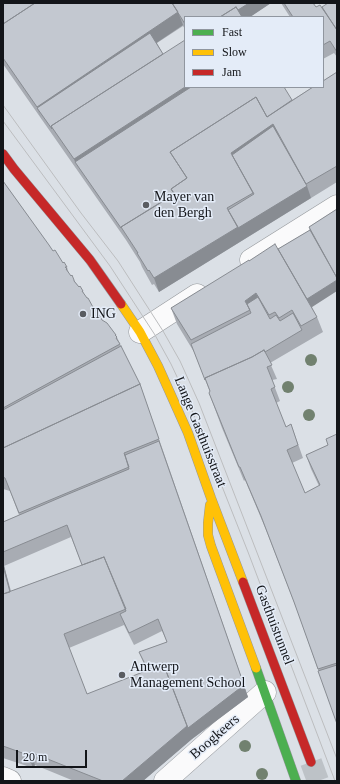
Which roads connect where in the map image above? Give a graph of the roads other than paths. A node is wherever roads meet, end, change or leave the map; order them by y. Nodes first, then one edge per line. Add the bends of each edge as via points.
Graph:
1 (3, 154) edge
2 (337, 206) edge
3 (236, 270) edge
4 (216, 283) edge
5 (140, 332) junction
6 (211, 498) junction
7 (265, 692) junction
8 (311, 762) tunnel mouth
9 (3, 778) edge
10 (10, 781) edge
11 (165, 781) edge
12 (296, 781) edge

1 - 5 street, Lange Gasthuisstraat via 90,260
2 - 3 street
4 - 5 street
5 - 6 street, Lange Gasthuisstraat via 188,433
6 - 7 street, Lange Gasthuisstraat via 208,523 211,546
6 - 8 street, Gasthuistunnel
7 - 11 street, Boogkeers
7 - 12 street, Lange Gasthuisstraat
9 - 10 street

